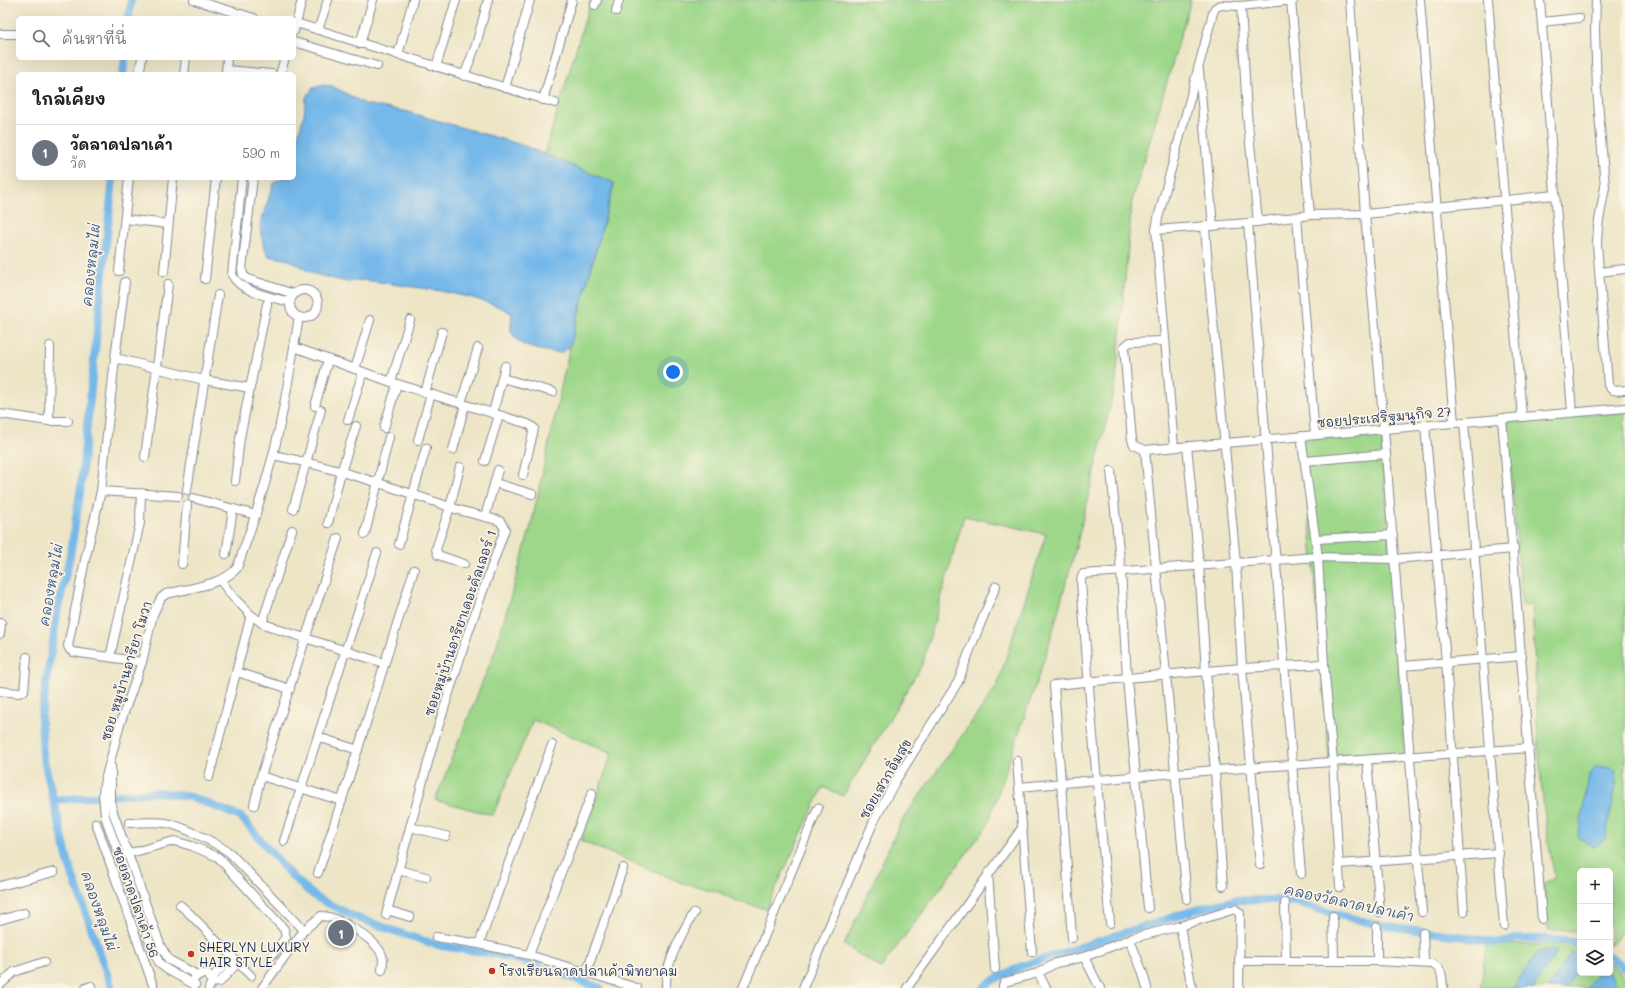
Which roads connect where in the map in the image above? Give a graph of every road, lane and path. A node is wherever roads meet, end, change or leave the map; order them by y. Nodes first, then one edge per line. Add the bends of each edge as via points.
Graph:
1 (194, 0) edge
2 (302, 0) edge
3 (328, 0) edge
4 (373, 0) edge
5 (413, 0) edge
6 (456, 0) edge
7 (488, 0) edge
8 (530, 0) edge
9 (572, 0) edge
10 (619, 0) edge
11 (1293, 0) edge
12 (1350, 0) edge
13 (1420, 0) edge
14 (1488, 0) edge
15 (1540, 0) edge
16 (1596, 0) edge
17 (1241, 6) junction
18 (616, 11) dead end
19 (247, 16) edge
20 (1579, 18) dead end
21 (1542, 22) junction
22 (296, 24) edge
23 (296, 28) edge
24 (318, 30) junction
25 (0, 34) edge
26 (16, 34) edge
27 (296, 43) edge
28 (360, 44) junction
29 (398, 55) junction
30 (142, 60) edge
31 (186, 60) edge
32 (227, 60) edge
33 (284, 60) edge
34 (377, 66) dead end
35 (1198, 66) junction
36 (436, 67) junction
37 (139, 72) edge
38 (184, 72) edge
39 (226, 72) edge
40 (281, 72) edge
41 (464, 76) junction
42 (504, 88) junction
43 (543, 100) junction
44 (555, 103) dead end
45 (129, 180) edge
46 (173, 180) edge
47 (216, 180) edge
48 (242, 180) edge
49 (253, 180) edge
50 (1555, 196) junction
51 (1504, 200) junction
52 (1436, 206) junction
53 (1365, 214) junction
54 (1310, 215) junction
55 (1297, 217) junction
56 (125, 219) junction
57 (1258, 222) junction
58 (1248, 223) junction
59 (168, 224) junction
60 (1209, 226) junction
61 (1156, 230) junction
62 (1625, 269) edge
63 (119, 271) dead end
64 (164, 272) dead end
65 (1599, 272) junction
66 (205, 279) dead end
67 (125, 282) dead end
68 (168, 284) dead end
69 (294, 294) junction
70 (218, 295) dead end
71 (290, 302) junction
72 (267, 304) dead end
73 (299, 317) junction
74 (370, 320) dead end
75 (410, 320) dead end
76 (442, 332) dead end
77 (1164, 341) junction
78 (50, 346) dead end
79 (294, 347) junction
80 (478, 348) dead end
81 (115, 358) junction
82 (328, 360) junction
83 (505, 366) dead end
84 (156, 368) junction
85 (359, 371) junction
86 (502, 378) junction
87 (204, 380) junction
88 (394, 383) junction
89 (250, 388) junction
90 (1625, 390) edge
91 (553, 392) dead end
92 (428, 394) junction
93 (463, 404) junction
94 (1625, 408) edge
95 (1572, 412) junction
96 (0, 414) edge
97 (496, 414) junction
98 (1522, 417) junction
99 (1502, 418) junction
100 (348, 420) dead end
101 (49, 421) junction
102 (68, 421) dead end
103 (1464, 422) junction
104 (1454, 423) junction
105 (1425, 425) junction
106 (356, 426) dead end
107 (384, 428) dead end
108 (1384, 429) junction
109 (1315, 435) junction
110 (1301, 436) junction
111 (389, 438) dead end
112 (1267, 439) junction
113 (418, 440) dead end
114 (1225, 443) junction
115 (1187, 446) junction
116 (1174, 447) junction
117 (426, 448) dead end
118 (453, 450) dead end
119 (1145, 450) junction
120 (1386, 454) junction
121 (273, 455) junction
122 (145, 457) dead end
123 (306, 461) junction
124 (485, 461) dead end
125 (1305, 461) junction
126 (460, 467) dead end
127 (498, 470) dead end
128 (1111, 471) dead end
129 (341, 472) junction
130 (523, 475) dead end
131 (235, 481) dead end
132 (377, 483) junction
133 (495, 483) junction
134 (187, 490) junction
135 (101, 491) junction
136 (141, 493) junction
137 (414, 494) junction
138 (532, 494) dead end
139 (178, 496) junction
140 (193, 498) junction
141 (187, 505) junction
142 (450, 507) junction
143 (233, 509) junction
144 (293, 510) dead end
145 (256, 515) junction
146 (485, 517) junction
147 (328, 523) dead end
148 (292, 530) dead end
149 (365, 534) dead end
150 (1393, 535) junction
151 (338, 538) dead end
152 (1316, 539) junction
153 (399, 544) dead end
154 (1514, 549) junction
155 (1475, 552) junction
156 (377, 553) dead end
157 (226, 554) dead end
158 (1436, 556) junction
159 (1318, 557) junction
160 (1394, 559) junction
161 (1275, 561) junction
162 (1236, 563) junction
163 (182, 564) dead end
164 (464, 564) dead end
165 (1200, 565) junction
166 (1157, 568) junction
167 (414, 570) dead end
168 (1121, 570) junction
169 (221, 581) junction
170 (996, 586) dead end
171 (251, 615) junction
172 (1, 623) edge
173 (262, 623) junction
174 (0, 634) edge
175 (305, 639) junction
176 (346, 651) junction
177 (1522, 656) junction
178 (27, 657) dead end
179 (110, 657) junction
180 (1483, 660) junction
181 (142, 662) junction
182 (1446, 662) junction
183 (384, 663) junction
184 (1324, 664) junction
185 (1284, 666) junction
186 (1403, 666) junction
187 (1242, 668) junction
188 (237, 672) junction
189 (1206, 672) junction
190 (1167, 675) junction
191 (1127, 678) junction
192 (1088, 682) junction
193 (290, 689) junction
194 (0, 692) edge
195 (318, 737) junction
196 (552, 745) dead end
197 (1529, 748) junction
198 (358, 750) junction
199 (1490, 751) junction
200 (1451, 754) junction
201 (1410, 757) junction
202 (1367, 760) junction
203 (1017, 761) dead end
204 (1333, 762) junction
205 (1292, 764) junction
206 (1252, 767) junction
207 (1215, 771) junction
208 (1175, 773) junction
209 (261, 776) junction
210 (209, 777) dead end
211 (1136, 778) junction
212 (1096, 781) junction
213 (1060, 784) junction
214 (1019, 787) junction
215 (302, 789) junction
216 (592, 792) dead end
217 (342, 801) junction
218 (254, 805) dead end
219 (108, 808) junction
220 (818, 808) dead end
221 (96, 823) dead end
222 (129, 823) dead end
223 (410, 827) junction
224 (1022, 828) junction
225 (446, 836) dead end
226 (284, 841) dead end
227 (1498, 853) junction
228 (127, 854) junction
229 (1459, 856) junction
230 (1418, 859) junction
231 (1376, 862) junction
232 (1339, 864) junction
233 (1260, 866) dead end
234 (624, 868) dead end
235 (398, 870) junction
236 (54, 872) dead end
237 (318, 873) dead end
238 (988, 873) junction
239 (1301, 874) dead end
240 (426, 877) dead end
241 (0, 886) edge
242 (1223, 886) dead end
243 (1340, 887) dead end
244 (1187, 899) dead end
245 (1285, 903) dead end
246 (180, 906) dead end
247 (1148, 908) dead end
248 (1380, 912) dead end
249 (1422, 912) dead end
250 (1464, 912) dead end
251 (24, 913) dead end
252 (694, 913) dead end
253 (1333, 916) dead end
254 (410, 917) dead end
255 (1542, 919) dead end
256 (0, 920) edge
257 (1110, 923) dead end
258 (1180, 926) junction
259 (1504, 926) dead end
260 (1377, 927) dead end
261 (304, 930) junction
262 (1423, 933) dead end
263 (436, 937) dead end
264 (1072, 938) dead end
265 (1130, 940) junction
266 (479, 944) junction
267 (1032, 952) dead end
268 (529, 955) junction
269 (271, 956) dead end
270 (1084, 957) junction
271 (235, 959) junction
272 (1334, 960) junction
273 (1239, 961) junction
274 (1377, 961) junction
275 (44, 962) dead end
276 (1286, 962) junction
277 (1424, 963) junction
278 (995, 969) dead end
279 (382, 970) dead end
280 (586, 973) junction
281 (1038, 973) junction
282 (197, 975) junction
283 (252, 976) dead end
284 (0, 984) edge
285 (210, 984) edge
286 (196, 986) edge
287 (154, 988) edge
288 (262, 988) edge
289 (637, 988) edge
290 (666, 988) edge
291 (743, 988) edge
292 (803, 988) edge
293 (907, 988) edge
294 (1003, 988) edge
295 (1046, 988) edge
296 (1100, 988) edge
297 (1147, 988) edge
298 (1192, 988) edge
299 (1239, 988) edge
300 (1443, 988) edge

1 - 19 street
2 - 22 street
3 - 24 street
4 - 28 street
5 - 29 street
6 - 36 street
7 - 41 street via 476,45
8 - 42 street
9 - 43 street
10 - 18 street
11 - 17 street
11 - 54 street
12 - 53 street
13 - 52 street
14 - 51 street
15 - 21 street
16 - 65 street via 1597,89 1605,187 1597,236
17 - 35 street via 1221,5 1215,8
17 - 57 street via 1247,114
20 - 21 street
21 - 50 street
23 - 24 street
24 - 28 street
25 - 26 street
27 - 34 street
28 - 29 street
29 - 36 street
30 - 37 street
31 - 38 street
32 - 39 street
33 - 40 street
35 - 60 street
35 - 61 street
36 - 41 street
41 - 42 street
42 - 43 street
43 - 44 street
45 - 56 street
46 - 59 street
47 - 66 street
48 - 71 street via 232,275 236,282 244,287
49 - 69 street via 243,275 248,279
50 - 51 street
50 - 95 street
51 - 52 street
51 - 98 street
52 - 53 street
52 - 104 street
53 - 54 street
53 - 108 street
54 - 55 street
55 - 57 street
55 - 109 street
56 - 59 street
56 - 63 street
57 - 58 street
58 - 60 street
58 - 112 street
59 - 64 street
60 - 61 street
60 - 114 street via 1208,268
61 - 77 street
62 - 65 street
65 - 90 street via 1608,384 1614,391
67 - 81 street
68 - 84 street
69 - 71 street
69 - 73 street via 304,290 310,291 318,300 318,306 311,316
70 - 87 street
71 - 73 street via 292,311
72 - 89 street
73 - 79 street, ซอย หมูบ้านอารียา โมวา
74 - 85 street
75 - 88 street
76 - 92 street
77 - 116 street
77 - 119 street via 1130,342 1124,347 1132,440
78 - 101 street
79 - 82 street
79 - 121 street, ซอย หมูบ้านอารียา โมวา
80 - 93 street
81 - 84 street
81 - 135 street
82 - 85 street
82 - 123 street
83 - 86 street
84 - 87 street
84 - 122 street
85 - 88 street
85 - 100 street
86 - 91 street
86 - 97 street
87 - 89 street
87 - 134 street
88 - 92 street
88 - 107 street
89 - 131 street
92 - 93 street
92 - 113 street
93 - 97 street
93 - 118 street
94 - 95 street, ซอยประเสริฐมนูกิจ 27
95 - 98 street, ซอยประเสริฐมนูกิจ 27
96 - 101 street
97 - 124 street
97 - 130 street via 534,428
98 - 99 street, ซอยประเสริฐมนูกิจ 27
99 - 103 street, ซอยประเสริฐมนูกิจ 27
99 - 154 street
101 - 102 street
103 - 104 street, ซอยประเสริฐมนูกิจ 27
103 - 155 street
104 - 105 street, ซอยประเสริฐมนูกิจ 27
105 - 108 street, ซอยประเสริฐมนูกิจ 27
105 - 158 street
106 - 129 street
108 - 109 street, ซอยประเสริฐมนูกิจ 27
108 - 120 street
109 - 110 street, ซอยประเสริฐมนูกิจ 27
110 - 112 street, ซอยประเสริฐมนูกิจ 27
110 - 125 street
111 - 132 street
112 - 114 street, ซอยประเสริฐมนูกิจ 27
112 - 161 street
114 - 115 street, ซอยประเสริฐมนูกิจ 27
114 - 162 street
115 - 116 street, ซอยประเสริฐมนูกิจ 27
115 - 165 street
116 - 119 street, ซอยประเสริฐมนูกิจ 27
117 - 137 street
119 - 166 street
120 - 125 street
120 - 150 street
121 - 123 street, ซอยหมู่บ้านอารียาเดอะคัลเลอร์ 1
121 - 145 street, ซอย หมูบ้านอารียา โมวา
123 - 129 street, ซอยหมู่บ้านอารียาเดอะคัลเลอร์ 1
123 - 144 street
125 - 152 street
126 - 142 street
127 - 133 street
128 - 168 street
129 - 132 street, ซอยหมู่บ้านอารียาเดอะคัลเลอร์ 1
129 - 147 street
132 - 137 street, ซอยหมู่บ้านอารียาเดอะคัลเลอร์ 1
132 - 149 street
133 - 138 street
133 - 146 street
134 - 139 street via 181,491
134 - 140 street
135 - 136 street
135 - 179 street via 68,646 73,652
136 - 139 street
136 - 179 street via 140,523
137 - 142 street, ซอยหมู่บ้านอารียาเดอะคัลเลอร์ 1
137 - 153 street
139 - 141 street via 180,503
140 - 141 street
140 - 143 street
141 - 163 street
142 - 146 street, ซอยหมู่บ้านอารียาเดอะคัลเลอร์ 1
142 - 164 street via 436,552
143 - 145 street
143 - 157 street
145 - 169 street, ซอย หมูบ้านอารียา โมวา via 238,568
146 - 223 street, ซอยหมู่บ้านอารียาเดอะคัลเลอร์ 1 via 502,523 505,528 504,534 434,737
148 - 173 street
150 - 152 street
150 - 160 street
151 - 175 street
152 - 159 street
154 - 155 street
154 - 177 street
155 - 158 street
155 - 180 street
156 - 176 street
158 - 160 street
158 - 182 street
159 - 160 street
159 - 161 street
159 - 184 street
160 - 186 street
161 - 162 street
161 - 185 street
162 - 165 street
162 - 187 street
165 - 166 street
165 - 189 street
166 - 168 street
166 - 190 street
167 - 183 street
168 - 191 street
168 - 192 street via 1087,573 1082,576
169 - 171 street
169 - 181 street, ซอย หมูบ้านอารียา โมวา via 166,594 161,598 153,614
170 - 292 street, ซอยเสวกอิ่มสุข via 958,682 896,780 873,823
171 - 173 street
171 - 188 street
172 - 174 street
173 - 175 street
175 - 176 street
175 - 193 street
176 - 183 street
176 - 195 street
177 - 180 street
177 - 197 street
178 - 194 street via 24,691
179 - 181 street
180 - 182 street
180 - 199 street
181 - 219 street, ซอย หมูบ้านอารียา โมวา via 120,724 108,784 103,794
182 - 186 street
182 - 200 street
183 - 198 street
184 - 185 street
184 - 204 street
185 - 187 street
185 - 205 street
186 - 201 street
187 - 189 street
187 - 206 street
188 - 193 street
188 - 210 street
189 - 190 street
189 - 207 street
190 - 191 street
190 - 208 street
191 - 192 street
191 - 211 street
192 - 212 street
192 - 213 street via 1054,685
193 - 209 street
195 - 198 street
195 - 215 street
196 - 266 street
197 - 199 street
197 - 255 street
198 - 217 street
199 - 200 street
199 - 227 street
200 - 201 street
200 - 229 street
201 - 202 street
201 - 230 street
202 - 204 street
202 - 231 street
203 - 214 street
204 - 205 street
204 - 232 street
205 - 206 street
205 - 239 street
206 - 207 street
206 - 233 street
207 - 208 street
207 - 242 street
208 - 211 street
208 - 244 street
209 - 215 street
209 - 218 street
211 - 212 street
211 - 247 street
212 - 213 street
212 - 257 street
213 - 214 street
213 - 264 street
214 - 224 street
215 - 217 street
215 - 226 street
216 - 268 street
217 - 237 street
219 - 228 street
219 - 286 street via 153,951 160,964
220 - 291 street
221 - 287 street, ซอยลาดปลาเค้า 56
222 - 261 street via 176,825 223,848
223 - 225 street
223 - 235 street, ซอยหมู่บ้านอารียาเดอะคัลเลอร์ 1
224 - 238 street
224 - 267 street
227 - 229 street
227 - 259 street
228 - 269 street via 174,841 218,857 284,929 286,938
228 - 282 street via 161,947 169,960
229 - 230 street
229 - 250 street
230 - 231 street
230 - 249 street
231 - 232 street
231 - 248 street
232 - 243 street
234 - 280 street
235 - 240 street
235 - 254 street, ซอยหมู่บ้านอารียาเดอะคัลเลอร์ 1 via 386,913
236 - 241 street
238 - 278 street
238 - 293 street
245 - 276 street
246 - 271 street
251 - 256 street
252 - 290 street via 665,978
253 - 272 street
258 - 265 street
258 - 273 street via 1237,910 1240,913
258 - 298 street
260 - 274 street
261 - 279 street via 321,916 330,917 356,930 380,951 383,960
261 - 288 street
262 - 277 street
263 - 266 street
265 - 270 street
265 - 297 street
266 - 268 street
268 - 280 street
270 - 281 street via 1056,963
270 - 296 street
271 - 283 street
271 - 285 street
272 - 274 street
272 - 276 street
273 - 276 street
273 - 299 street
274 - 277 street
275 - 284 street via 14,972
277 - 300 street via 1440,969
280 - 289 street
281 - 294 street via 1005,982
281 - 295 street
282 - 285 street via 205,973
282 - 286 street via 194,980

